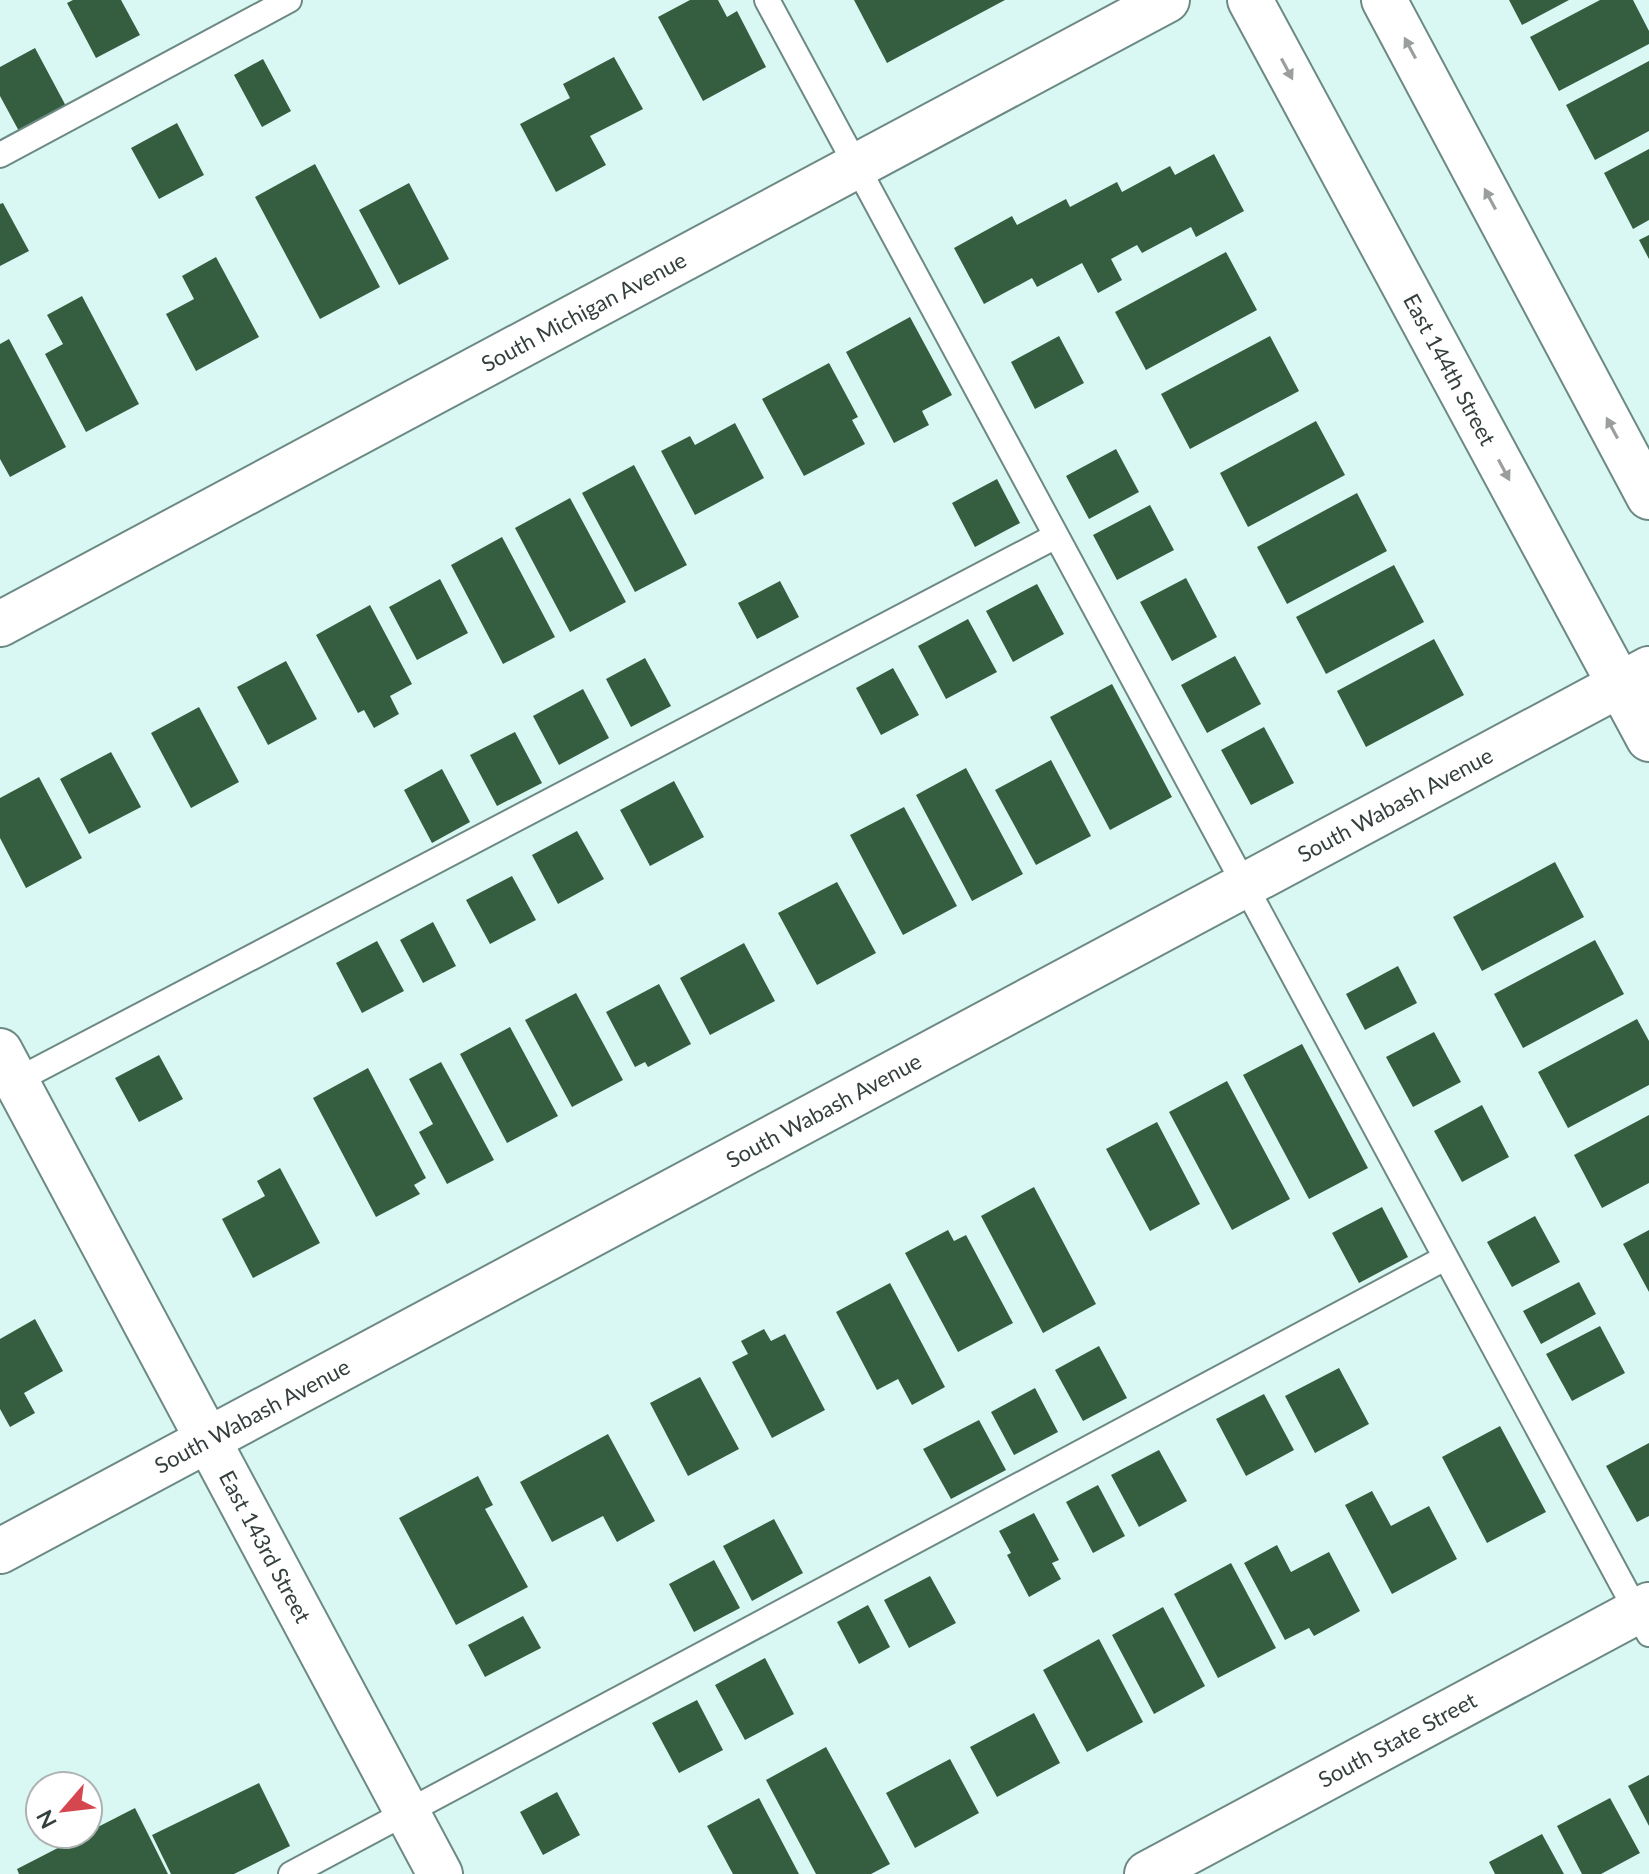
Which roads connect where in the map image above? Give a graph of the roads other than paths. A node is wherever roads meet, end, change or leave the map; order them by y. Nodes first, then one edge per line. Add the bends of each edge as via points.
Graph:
1 (289, 0) edge
2 (767, 0) edge
3 (1167, 0) edge
4 (1250, 0) edge
5 (1384, 0) edge
6 (0, 155) edge
7 (856, 166) junction
8 (1649, 497) edge
9 (1056, 536) junction
10 (0, 624) edge
11 (1634, 677) edge
12 (1649, 739) edge
13 (1245, 885) junction
14 (5, 1074) edge
15 (1445, 1258) junction
16 (208, 1440) junction
17 (0, 1551) edge
18 (1645, 1617) edge
19 (407, 1812) junction
20 (291, 1874) edge
21 (440, 1874) edge
22 (1147, 1874) edge

1 - 6 lane
2 - 7 lane
3 - 7 street, South Michigan Avenue
4 -> 11 street, East 144th Street
8 -> 5 street
7 - 9 lane
7 - 10 street, South Michigan Avenue
9 - 13 lane
9 - 14 lane
11 - 12 street, East 144th Street
11 - 13 street, South Wabash Avenue
13 - 15 lane
13 - 16 street, South Wabash Avenue
14 - 16 street, East 143rd Street
15 - 18 lane
15 - 19 lane
16 - 17 street, South Wabash Avenue
16 - 19 street, East 143rd Street
18 - 22 street, South State Street
19 - 20 lane
19 - 21 street, East 143rd Street

